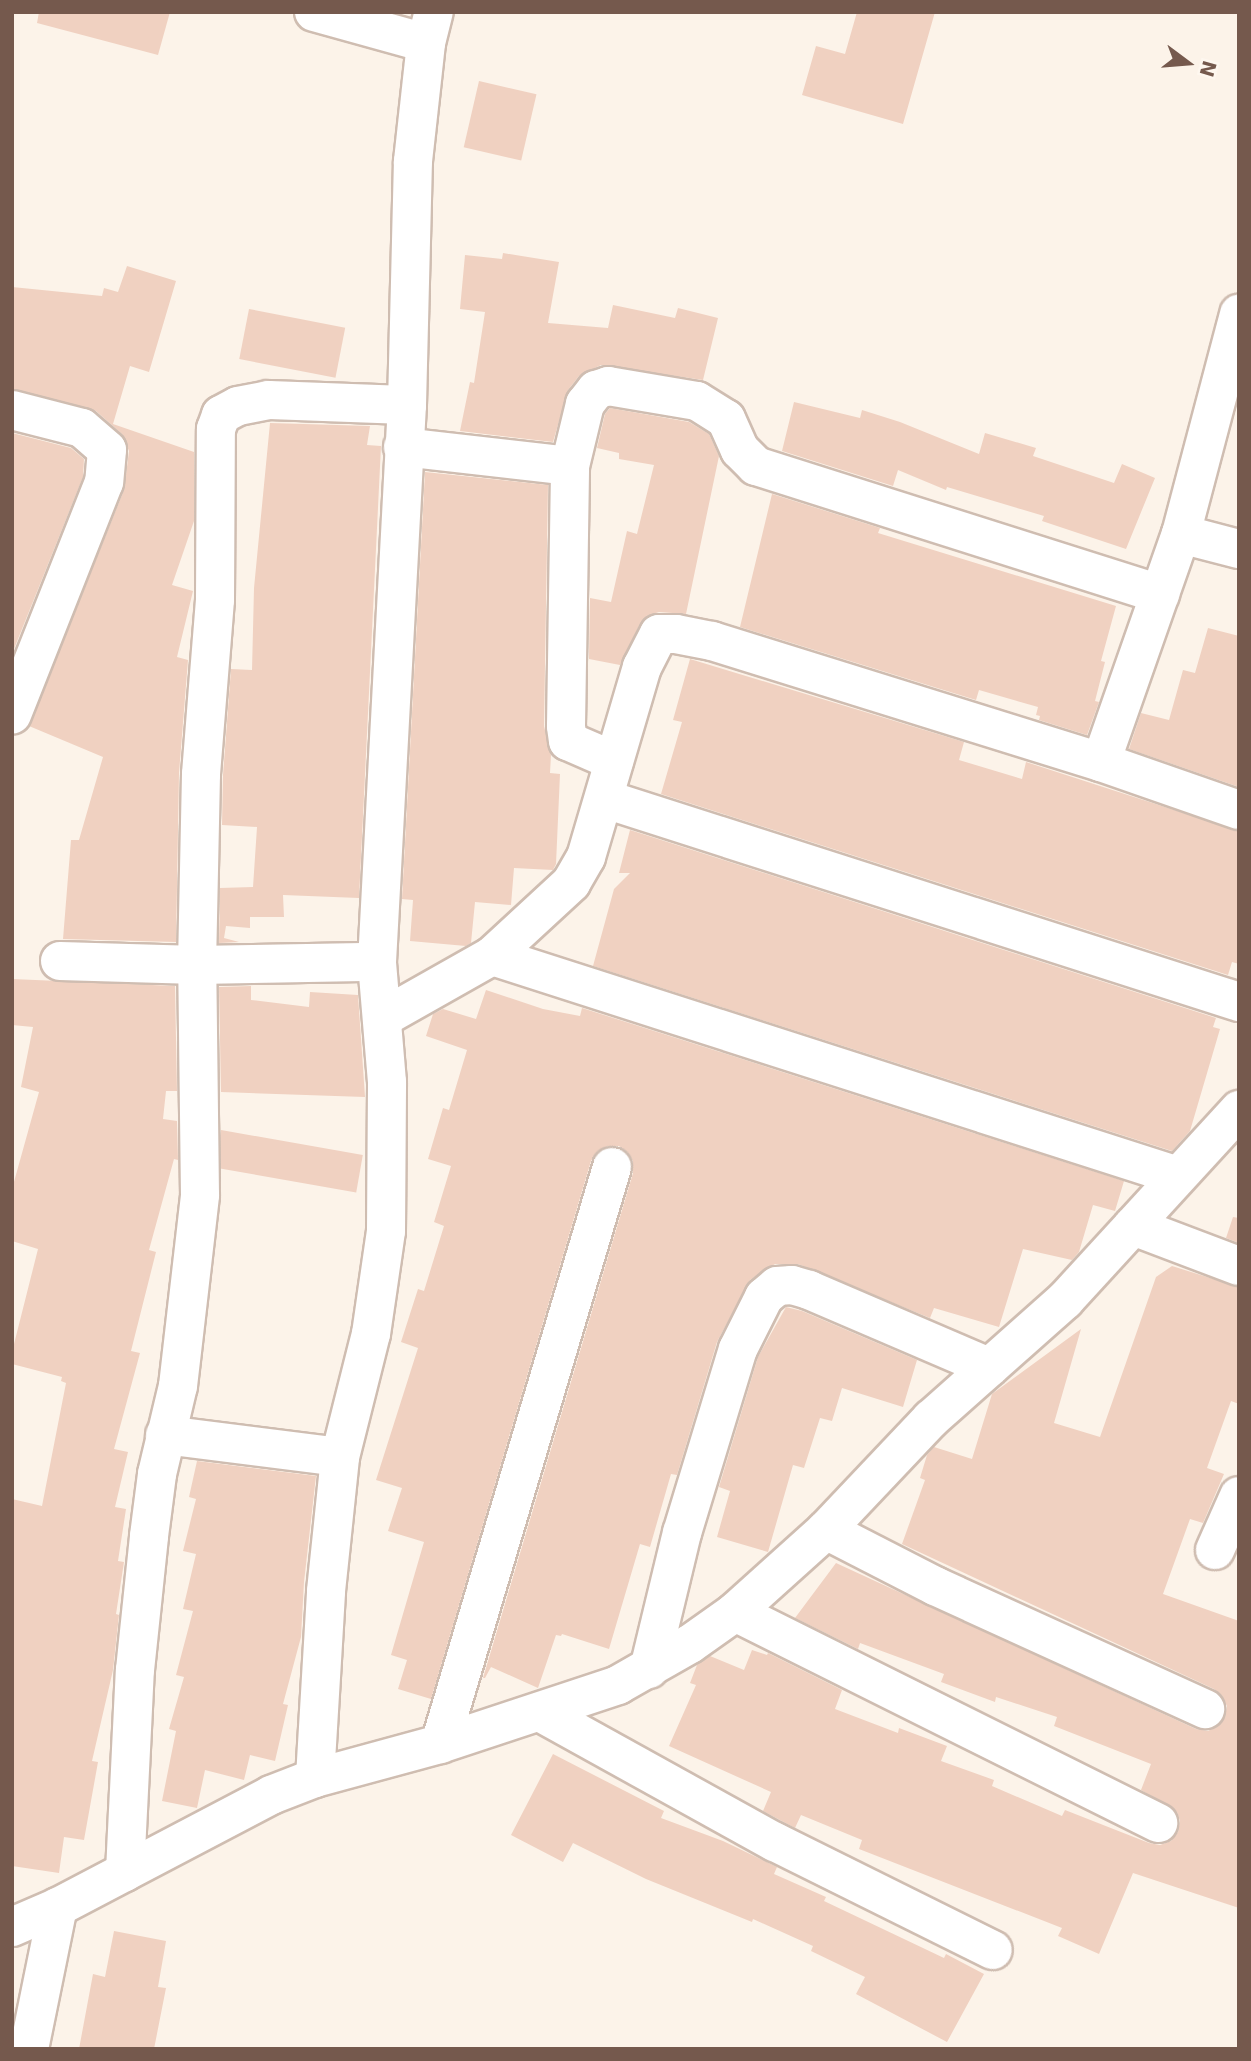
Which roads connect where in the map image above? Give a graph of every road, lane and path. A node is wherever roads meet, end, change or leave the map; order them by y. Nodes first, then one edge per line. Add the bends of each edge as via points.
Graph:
1 (314, 12) edge
2 (430, 28) edge
3 (1239, 314) edge
4 (407, 405) junction
5 (12, 410) edge
6 (403, 447) junction
7 (570, 467) junction
8 (1181, 534) junction
9 (1239, 549) edge
10 (1160, 594) junction
11 (12, 714) edge
12 (614, 761) junction
13 (1101, 762) junction
14 (605, 799) junction
15 (1239, 810) edge
16 (492, 956) junction
17 (60, 961) dead end
18 (377, 962) junction
19 (197, 965) junction
20 (1239, 1002) edge
21 (384, 1017) junction
22 (1239, 1110) edge
23 (1226, 1145) edge
24 (612, 1167) dead end
25 (1178, 1176) junction
26 (1133, 1226) junction
27 (1239, 1266) edge
28 (989, 1367) junction
29 (165, 1435) junction
30 (340, 1457) junction
31 (1239, 1496) edge
32 (825, 1530) junction
33 (1215, 1550) dead end
34 (735, 1612) junction
35 (649, 1669) junction
36 (1205, 1709) dead end
37 (540, 1712) junction
38 (440, 1744) junction
39 (315, 1778) junction
40 (1158, 1823) dead end
41 (125, 1872) junction
42 (58, 1907) junction
43 (12, 1927) edge
44 (993, 1950) dead end
45 (29, 2049) edge

1 - 2 street
2 - 4 street via 413,161
3 - 8 street
4 - 6 street
4 - 19 street via 268,400 221,415 216,429 215,600 201,774
5 - 11 street via 82,428 107,450 104,482
6 - 7 street
6 - 18 street
7 - 10 street via 585,404 596,390 608,386 697,401 726,419 740,450 757,466
7 - 12 street via 568,741
8 - 9 street
8 - 10 street
10 - 13 street
12 - 13 street via 642,667 659,634 676,634 712,641
12 - 14 street
13 - 15 street
14 - 16 street via 586,857 571,883
14 - 20 street
16 - 21 street
16 - 25 street
17 - 19 street
18 - 19 street
18 - 21 street
19 - 29 street via 201,1195 178,1386
21 - 30 street via 386,1231 371,1334
22 - 23 street
23 - 25 street
24 - 38 street
25 - 26 street
26 - 27 street
26 - 28 street via 1065,1300
28 - 32 street via 931,1419
28 - 35 street via 809,1290 777,1286 764,1297 738,1349 682,1533
29 - 30 street
29 - 41 street via 135,1670
30 - 39 street via 326,1591
31 - 33 street
32 - 34 street
32 - 36 street via 935,1586
34 - 35 street
34 - 40 street
35 - 37 street via 618,1685
37 - 38 street
37 - 44 street via 775,1842
38 - 39 street
39 - 41 street via 271,1795
41 - 42 street
42 - 43 street
42 - 45 street

